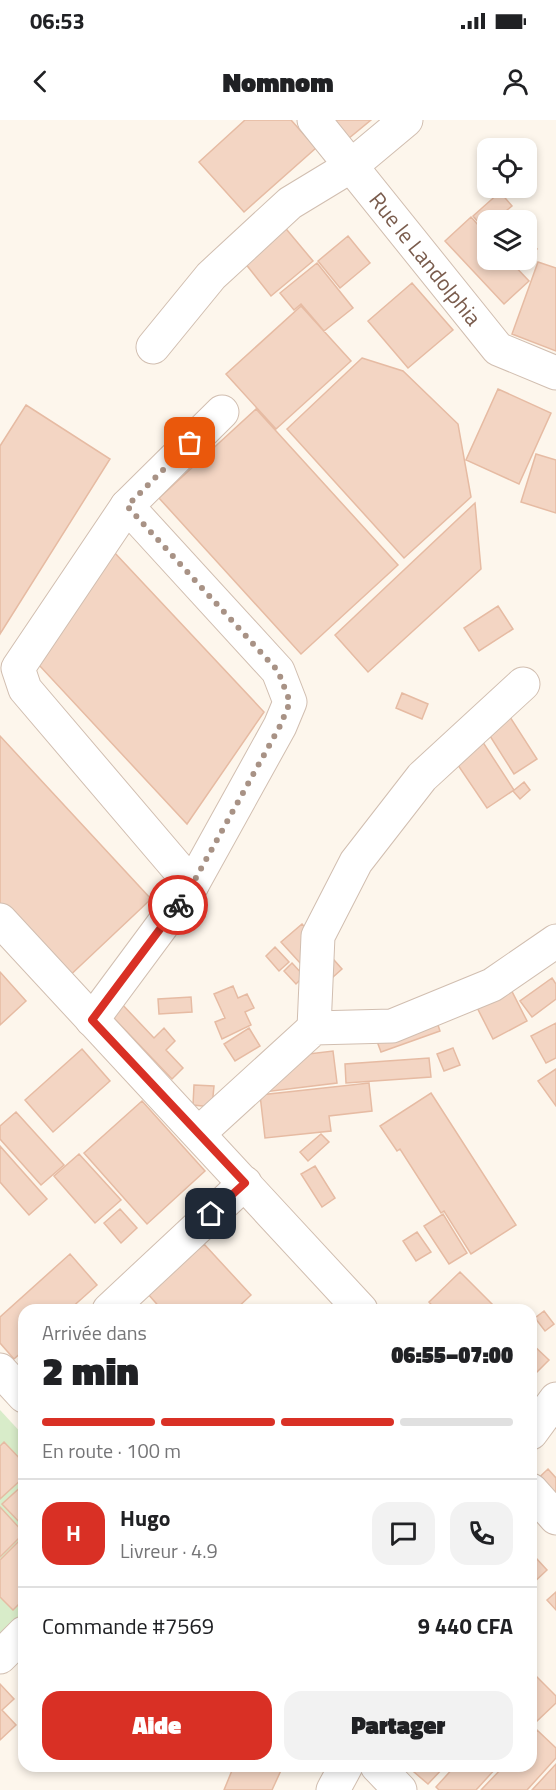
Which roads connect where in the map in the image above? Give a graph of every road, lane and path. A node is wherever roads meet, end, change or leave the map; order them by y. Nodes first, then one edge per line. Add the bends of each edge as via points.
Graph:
1 (314, 120) edge
2 (406, 120) edge
3 (351, 166) junction
4 (153, 347) dead end
5 (556, 373) edge
6 (222, 412) dead end
7 (127, 506) junction
8 (523, 684) dead end
9 (192, 885) junction
10 (0, 920) edge
11 (556, 941) edge
12 (92, 1020) junction
13 (314, 1028) junction
14 (199, 1134) junction
15 (245, 1183) junction
16 (115, 1304) edge
17 (356, 1304) edge
18 (556, 1399) edge
19 (537, 1425) edge
20 (537, 1497) edge
21 (556, 1518) edge
22 (18, 1639) edge
23 (0, 1657) edge
24 (343, 1772) edge
25 (383, 1772) edge
26 (333, 1790) edge
27 (400, 1790) edge

1 - 3 street, Rue le Landolphia
2 - 3 street
3 - 4 street via 290,203 211,276
3 - 5 street, Rue le Landolphia via 498,350
6 - 7 street
7 - 9 street via 278,671 290,702
7 - 9 street via 18,668 25,689
8 - 13 street via 422,777 356,862 318,936
9 - 12 street
10 - 12 street
11 - 13 street via 492,985 392,1026
12 - 14 street
13 - 14 street
14 - 15 street
15 - 16 street
15 - 17 street
18 - 19 street
20 - 21 street
22 - 23 street
24 - 26 street
25 - 27 street

